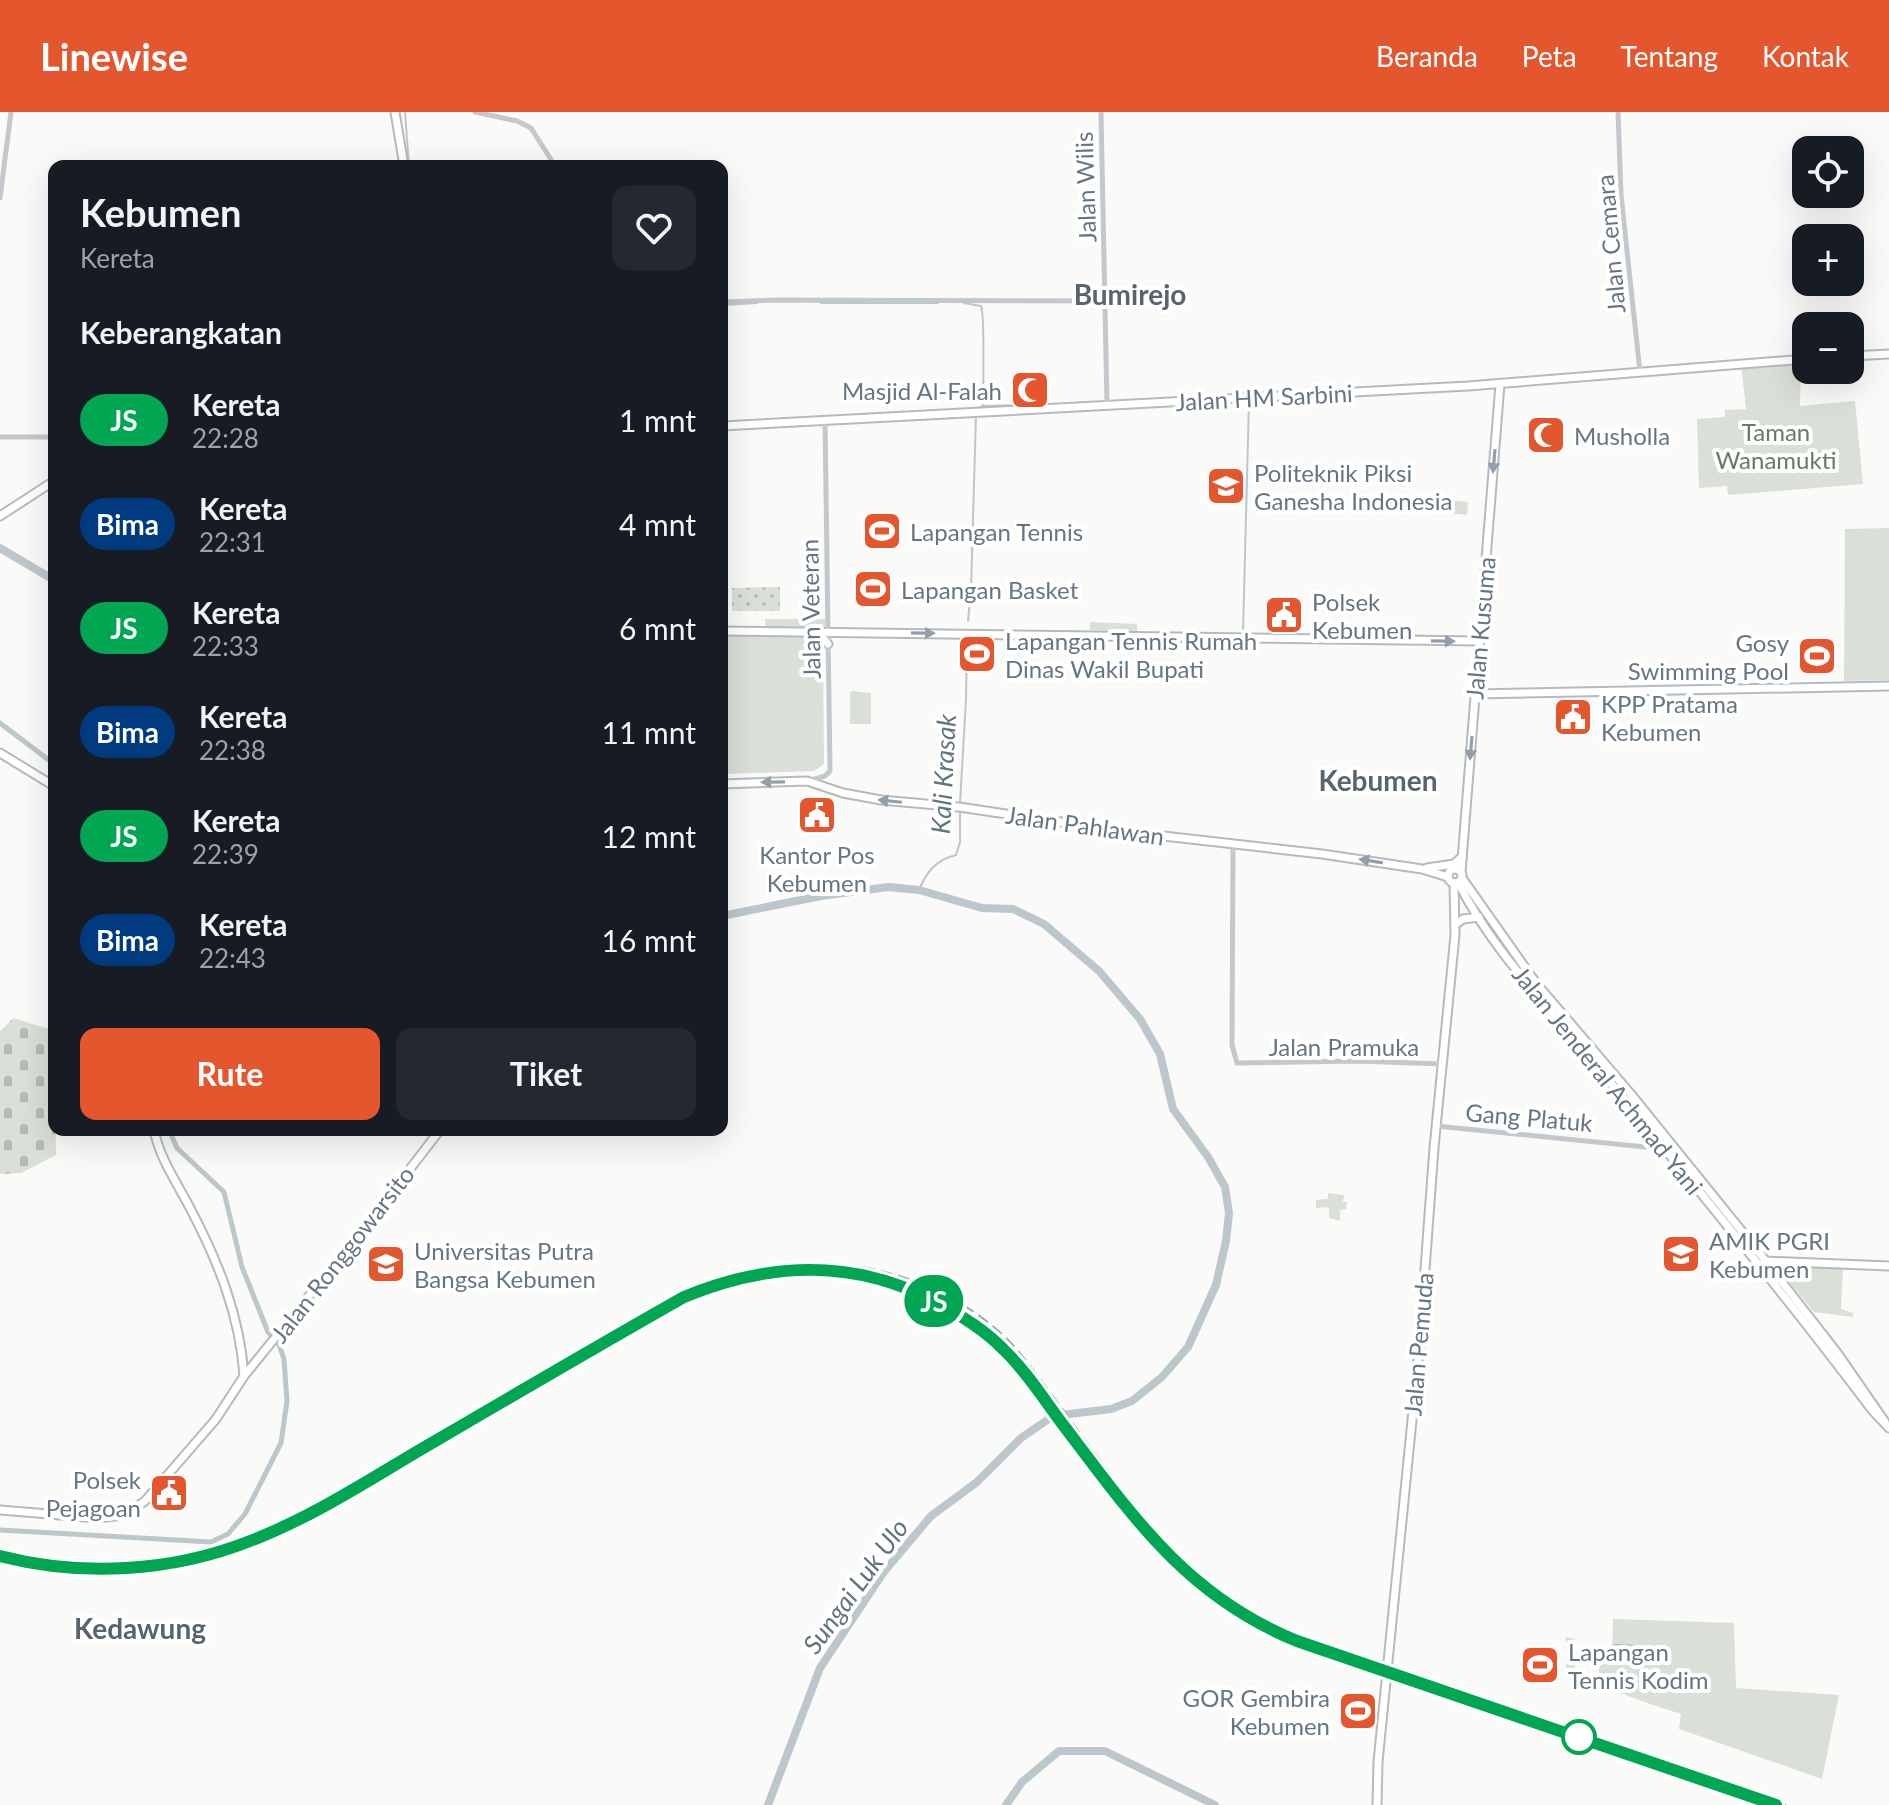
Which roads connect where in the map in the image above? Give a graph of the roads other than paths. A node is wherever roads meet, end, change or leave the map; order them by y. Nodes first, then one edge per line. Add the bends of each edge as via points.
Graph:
1 (11, 112) edge
2 (395, 112) edge
3 (475, 112) edge
4 (1101, 112) edge
5 (1618, 112) edge
6 (403, 160) edge
7 (551, 160) edge
8 (0, 198) edge
9 (1106, 301) junction
10 (728, 302) edge
11 (1889, 354) edge
12 (1864, 355) edge
13 (1792, 360) edge
14 (1640, 372) junction
15 (1500, 384) junction
16 (1107, 403) junction
17 (825, 421) junction
18 (728, 426) edge
19 (0, 437) edge
20 (48, 437) edge
21 (48, 485) edge
22 (0, 516) edge
23 (809, 630) junction
24 (828, 630) junction
25 (728, 631) edge
26 (1479, 641) junction
27 (828, 644) junction
28 (1889, 686) edge
29 (1475, 694) junction
30 (0, 753) edge
31 (807, 781) junction
32 (48, 782) edge
33 (728, 784) edge
34 (1233, 844) junction
35 (1462, 857) junction
36 (1422, 869) junction
37 (1457, 879) junction
38 (1479, 917) junction
39 (1456, 924) junction
40 (1455, 935) junction
41 (1443, 1064) junction
42 (1436, 1126) junction
43 (156, 1136) edge
44 (435, 1136) edge
45 (1665, 1149) junction
46 (1761, 1260) junction
47 (1889, 1266) edge
48 (243, 1362) junction
49 (252, 1368) junction
50 (244, 1376) junction
51 (1887, 1425) edge
52 (0, 1510) edge
53 (1377, 1805) edge

1 - 8 street
2 - 6 main road
3 - 7 street via 531,128
4 - 9 street, Jalan Wilis
5 - 14 street, Jalan Cemara via 1621,195
9 - 10 street
9 - 16 street, Jalan Wilis
11 - 12 main road
13 - 14 main road, Jalan HM Sarbini
14 - 15 main road, Jalan HM Sarbini
15 - 16 main road, Jalan HM Sarbini
15 -> 26 main road, Jalan Kusuma
16 - 17 main road, Jalan HM Sarbini
17 - 18 main road, Jalan HM Sarbini
17 - 24 street, Jalan Veteran
19 - 20 street
21 - 22 main road
23 - 24 main road
23 - 25 main road
23 - 27 main road
24 -> 26 main road
24 - 27 street, Jalan Veteran
26 - 29 main road, Jalan Kusuma
27 - 31 street, Jalan Veteran via 830,771
28 - 29 main road
29 -> 35 main road, Jalan Kusuma
30 - 32 main road
31 -> 33 main road, Jalan Pahlawan
34 -> 31 main road, Jalan Pahlawan via 881,800
36 -> 34 main road, Jalan Pahlawan
34 - 41 street, Jalan Pramuka via 1232,1045 1237,1063
35 - 36 main road via 1448,866
35 - 37 main road, Jalan Kusuma
36 - 37 main road, Jalan Pahlawan
37 - 38 main road, Jalan Jenderal Achmad Yani
37 - 39 main road
37 - 40 main road, Jalan Pemuda
37 - 46 main road, Jalan Jenderal Achmad Yani
38 - 39 main road
38 - 45 main road, Jalan Jenderal Achmad Yani via 1529,986
39 - 40 main road
40 - 41 main road, Jalan Pemuda
41 - 42 main road, Jalan Pemuda
42 - 45 street, Gang Platuk
42 - 53 main road, Jalan Pemuda
43 - 48 main road via 224,1282
44 - 49 main road, Jalan Ronggowarsito
45 - 46 main road, Jalan Jenderal Achmad Yani
46 - 47 main road
46 - 51 main road, Jalan Jenderal Achmad Yani
48 - 49 main road
48 - 50 main road
49 - 50 main road, Jalan Ronggowarsito
50 - 52 main road, Jalan Ronggowarsito via 216,1419 166,1477 124,1515 97,1518

